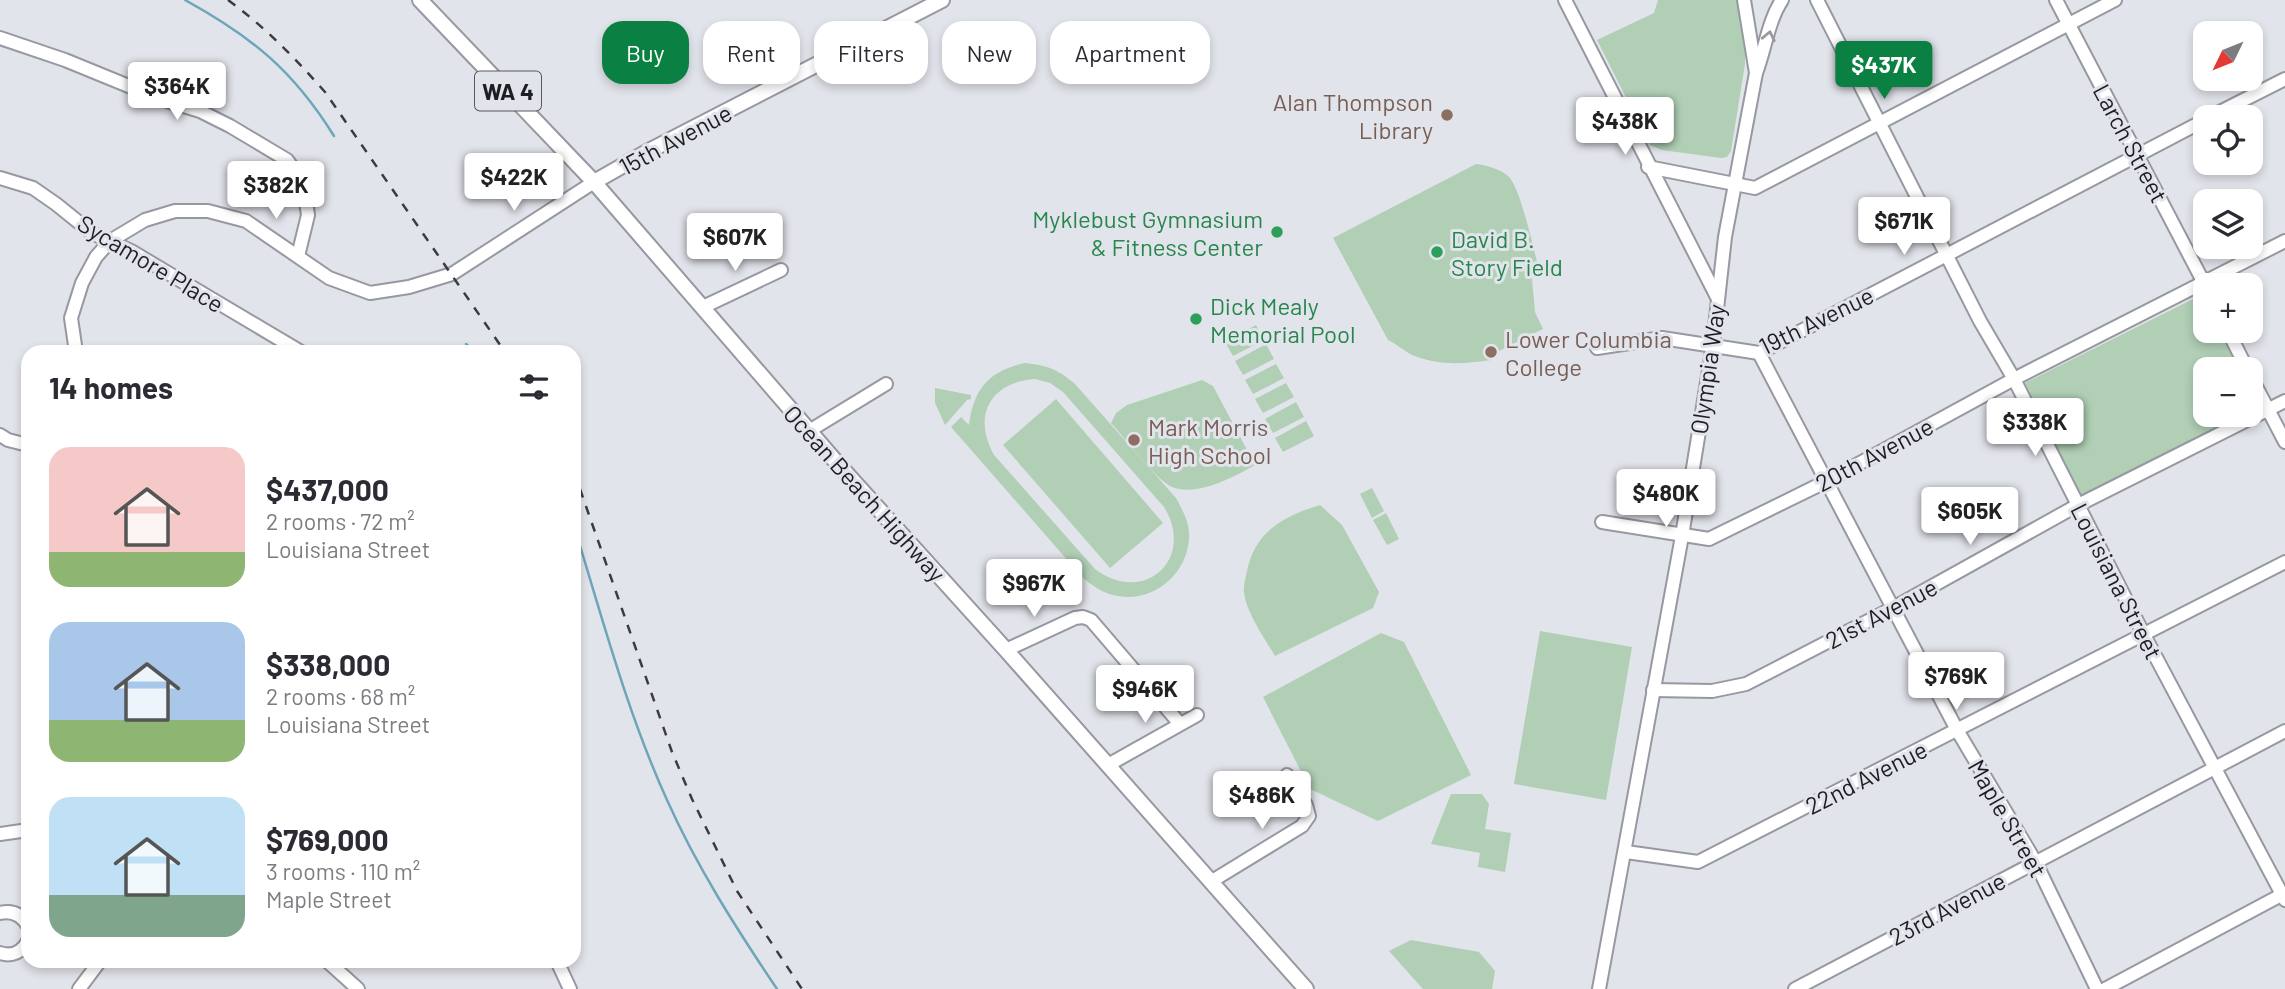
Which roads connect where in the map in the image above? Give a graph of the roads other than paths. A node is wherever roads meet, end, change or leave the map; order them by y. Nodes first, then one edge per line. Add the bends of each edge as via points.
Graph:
1 (420, 0) edge
2 (942, 0) edge
3 (1565, 0) edge
4 (1744, 0) edge
5 (1782, 0) edge
6 (1817, 0) edge
7 (2056, 0) edge
8 (2115, 0) edge
9 (2069, 24) junction
10 (0, 38) edge
11 (1756, 74) junction
12 (2285, 79) edge
13 (2234, 105) edge
14 (1878, 124) junction
15 (2193, 126) edge
16 (2137, 154) junction
17 (1648, 167) junction
18 (0, 178) edge
19 (594, 182) junction
20 (1736, 184) junction
21 (110, 241) junction
22 (2285, 241) edge
23 (1947, 254) junction
24 (298, 256) junction
25 (781, 270) dead end
26 (2199, 273) edge
27 (2227, 273) edge
28 (2193, 291) edge
29 (1717, 298) junction
30 (703, 307) junction
31 (75, 345) edge
32 (289, 345) edge
33 (1713, 345) junction
34 (1597, 348) dead end
35 (1759, 353) junction
36 (2014, 379) junction
37 (886, 384) dead end
38 (2263, 401) edge
39 (2285, 401) edge
40 (2267, 409) junction
41 (809, 431) junction
42 (0, 435) edge
43 (2285, 442) edge
44 (21, 443) edge
45 (1827, 481) junction
46 (2078, 505) junction
47 (1602, 522) dead end
48 (1682, 536) junction
49 (2285, 562) edge
50 (1894, 608) junction
51 (2143, 633) junction
52 (1006, 650) junction
53 (1653, 690) junction
54 (1197, 715) dead end
55 (1180, 724) junction
56 (1957, 730) junction
57 (2285, 731) edge
58 (1108, 765) junction
59 (2215, 767) junction
60 (1287, 775) dead end
61 (21, 831) edge
62 (0, 834) edge
63 (1626, 852) junction
64 (2035, 861) junction
65 (1212, 881) junction
66 (2284, 896) edge
67 (0, 913) edge
68 (21, 918) edge
69 (21, 949) edge
70 (0, 953) edge
71 (95, 968) edge
72 (335, 968) edge
73 (560, 968) edge
74 (79, 989) edge
75 (358, 989) edge
76 (570, 989) edge
77 (1306, 989) edge
78 (1599, 989) edge
79 (1795, 989) edge
80 (2097, 989) edge
81 (2105, 989) edge

1 - 19 main road, Ocean Beach Highway / WA 4
2 - 19 main road, 15th Avenue
3 - 17 street
4 - 11 street
11 -> 5 street, Olympia Way
6 - 14 street, Louisiana Street
7 - 9 street, Larch Street
8 - 9 street
9 - 14 street
9 - 16 street, Larch Street
10 - 24 street via 200,111 288,160 303,182 308,215
11 - 20 street, Olympia Way
12 - 13 street
14 - 20 street via 1755,188
14 - 23 street, Louisiana Street
15 - 16 street, 19th Avenue
16 - 23 street, 19th Avenue
16 - 26 street, Larch Street
17 - 20 street
17 - 29 street
18 - 21 street, Sycamore Place via 33,188 92,233
19 - 24 street via 452,274 409,287 370,293 329,278
19 - 30 main road, Ocean Beach Highway / WA 4
20 - 29 street, Olympia Way
21 - 24 street via 145,220 175,211 208,211 246,221
21 - 31 street via 82,283 71,318
21 - 32 street, Sycamore Place
22 - 27 street, 20th Avenue
23 - 35 street, 19th Avenue
23 - 36 street, Louisiana Street
25 - 30 street
28 - 36 street, 20th Avenue
29 - 33 street, Olympia Way
30 - 41 main road, Ocean Beach Highway / WA 4
33 - 34 street, 19th Avenue via 1662,338
33 - 35 street, 19th Avenue
33 - 48 street, Olympia Way
35 - 45 street, Maple Street
36 - 45 street, 20th Avenue
36 - 46 street, Louisiana Street
37 - 41 street
38 - 40 street
39 - 40 street, 21st Avenue
40 - 43 street
40 - 46 street, 21st Avenue
41 - 52 main road, Ocean Beach Highway / WA 4
42 - 44 street
45 - 48 street, 20th Avenue via 1709,539
45 - 50 street, Maple Street
46 - 50 street, 21st Avenue
46 - 51 street, Louisiana Street
47 - 48 street, 20th Avenue
48 - 53 street, Olympia Way
49 - 51 street, 22nd Avenue
50 - 53 street, 21st Avenue via 1746,684 1712,691
50 - 56 street, Maple Street
51 - 56 street, 22nd Avenue
51 - 59 street, Louisiana Street
52 - 55 street via 1075,618 1091,620
52 - 58 main road, Ocean Beach Highway / WA 4
53 - 63 street, Olympia Way
54 - 55 street
55 - 58 street
56 - 63 street, 22nd Avenue via 1698,862
56 - 64 street, Maple Street
57 - 59 street, 23rd Avenue
58 - 65 main road, Ocean Beach Highway / WA 4
59 - 64 street, 23rd Avenue
59 - 66 street, Louisiana Street
60 - 65 street via 1306,805 1308,817 1302,826
61 - 62 street
63 - 78 street, Olympia Way
64 - 79 street, 23rd Avenue
64 - 80 street, Maple Street
65 - 77 main road, Ocean Beach Highway / WA 4
66 - 81 street
67 - 68 street
69 - 70 street via 13,954
71 - 74 street
72 - 75 street
73 - 76 street

